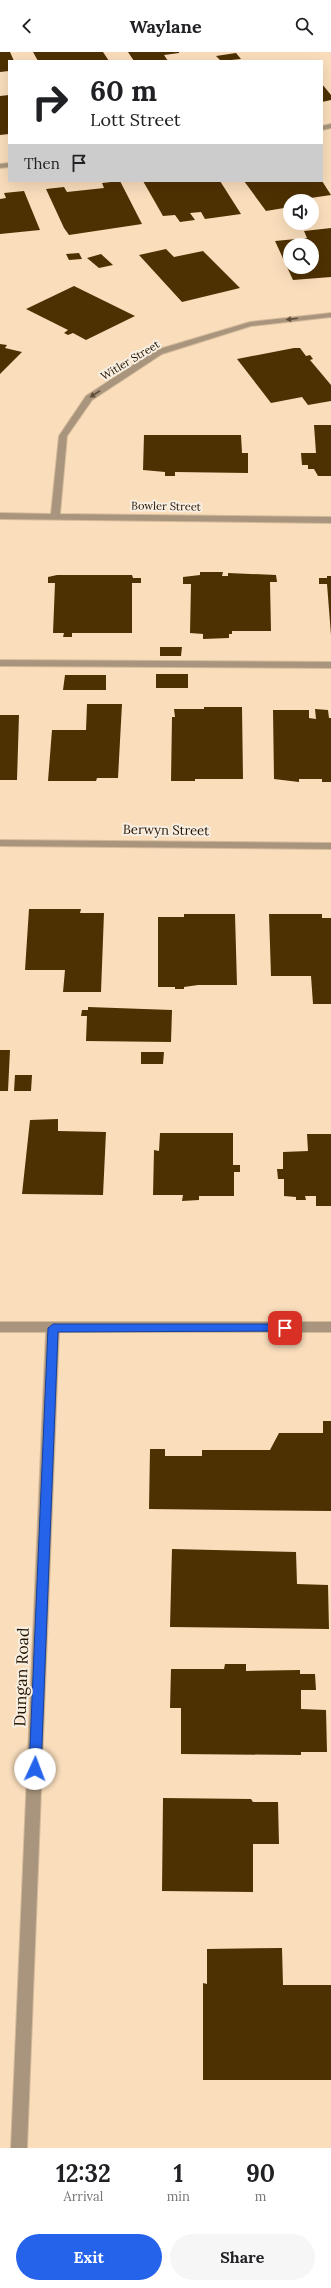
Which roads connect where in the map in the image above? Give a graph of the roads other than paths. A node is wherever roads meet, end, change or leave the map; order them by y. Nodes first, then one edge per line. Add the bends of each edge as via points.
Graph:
1 (331, 315) edge
2 (0, 516) edge
3 (55, 516) junction
4 (331, 520) edge
5 (0, 663) edge
6 (331, 665) edge
7 (0, 843) edge
8 (331, 846) edge
9 (0, 1327) edge
10 (53, 1328) junction
11 (331, 1328) edge
12 (20, 2148) edge

1 -> 3 street, Witler Street via 250,324 160,352 89,398 63,436
2 - 3 street, Bowler Street
3 - 4 street, Bowler Street
5 - 6 street
7 - 8 street, Berwyn Street
9 - 10 street
10 - 11 street
10 - 12 street, Dungan Road

